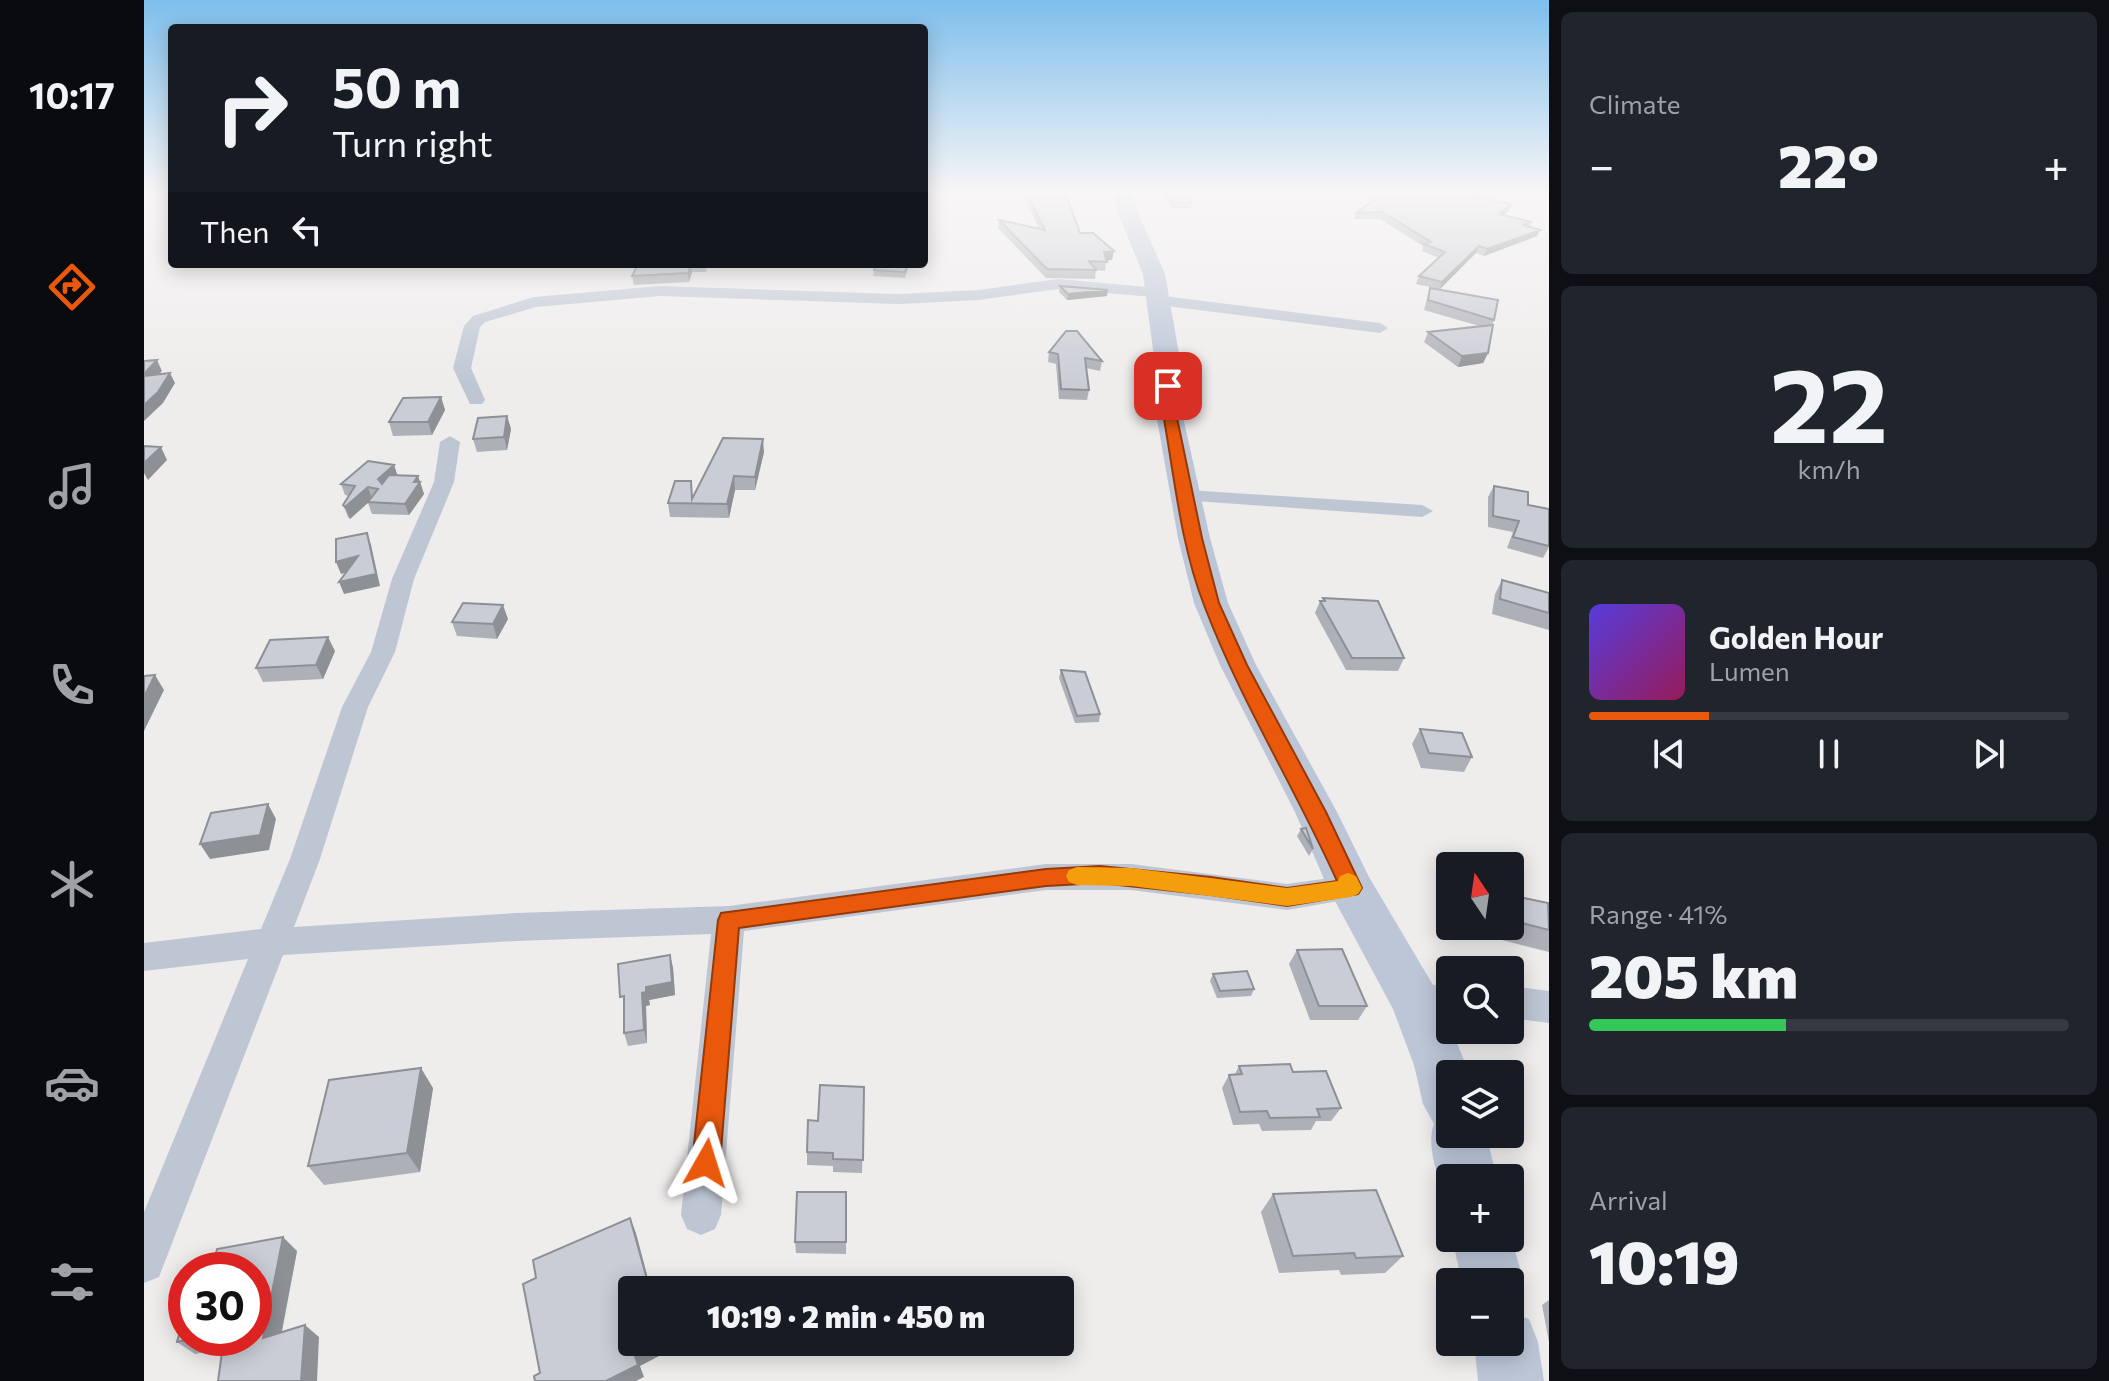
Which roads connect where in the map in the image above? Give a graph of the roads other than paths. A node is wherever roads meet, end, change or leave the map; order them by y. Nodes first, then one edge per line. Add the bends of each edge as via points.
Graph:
1 (1147, 256) edge
2 (1158, 297) junction
3 (1380, 328) dead end
4 (476, 400) dead end
5 (450, 442) dead end
6 (1187, 496) junction
7 (1422, 511) dead end
8 (1351, 888) junction
9 (729, 920) junction
10 (272, 942) junction
11 (144, 957) edge
12 (1432, 1000) edge
13 (1524, 1004) edge
14 (1549, 1007) edge
15 (1439, 1060) edge
16 (701, 1215) dead end
17 (144, 1262) edge
18 (1508, 1356) edge
19 (1511, 1381) edge

1 - 2 street
2 - 3 street
2 - 4 street via 1058,284 898,299 660,291 534,302 479,319 472,326 462,368
2 - 6 street via 1168,408
5 - 10 street via 444,482 403,579 383,652 355,707
6 - 7 street
6 - 8 street via 1211,603
8 - 9 street via 1287,897 1100,875 1046,877
8 - 12 street
9 - 10 street
9 - 16 street
10 - 11 street
10 - 17 street
12 - 15 street
13 - 14 street
18 - 19 street

